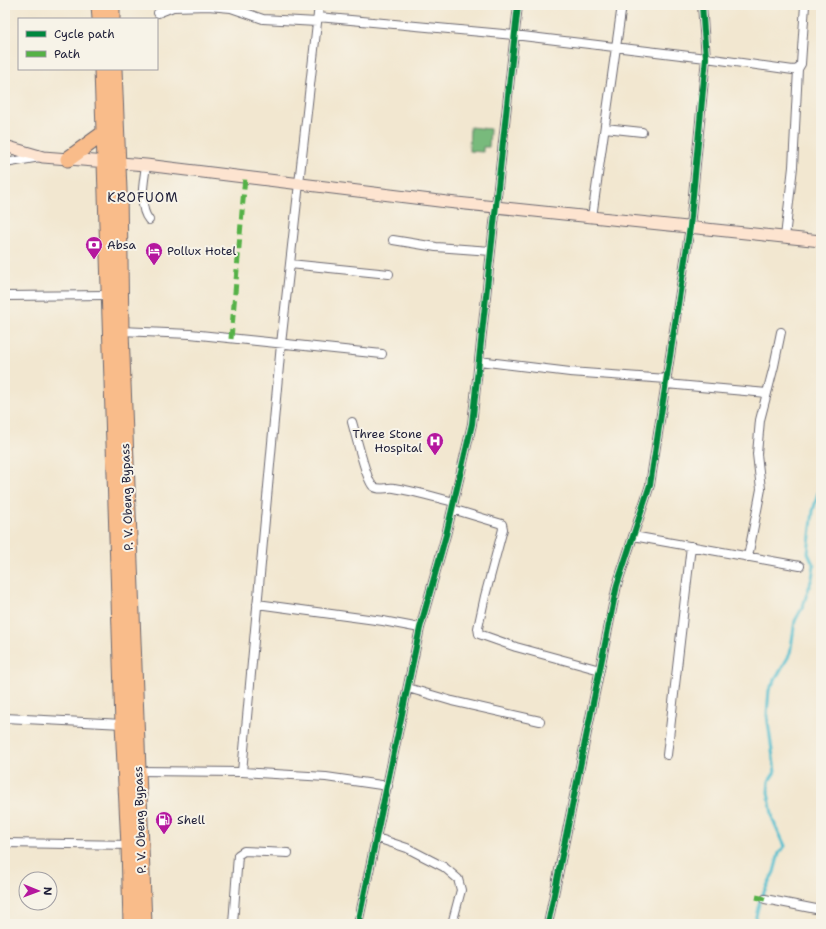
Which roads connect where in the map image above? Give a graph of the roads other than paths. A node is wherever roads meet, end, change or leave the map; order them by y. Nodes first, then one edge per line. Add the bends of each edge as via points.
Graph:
1 (99, 5) edge
2 (112, 5) edge
3 (319, 5) edge
4 (518, 5) edge
5 (622, 5) edge
6 (702, 5) edge
7 (805, 5) edge
8 (158, 13) dead end
9 (100, 18) edge
10 (112, 18) edge
11 (317, 20) junction
12 (514, 35) junction
13 (616, 48) junction
14 (706, 58) junction
15 (798, 69) junction
16 (102, 70) edge
17 (114, 70) edge
18 (605, 128) junction
19 (642, 132) dead end
20 (104, 134) junction
21 (5, 146) edge
22 (43, 157) junction
23 (68, 159) junction
24 (111, 162) junction
25 (5, 163) edge
26 (146, 165) junction
27 (299, 184) junction
28 (496, 208) junction
29 (592, 217) junction
30 (149, 220) dead end
31 (690, 227) junction
32 (785, 237) junction
33 (393, 240) dead end
34 (821, 241) edge
35 (491, 251) junction
36 (290, 264) junction
37 (389, 274) dead end
38 (108, 295) junction
39 (5, 296) edge
40 (121, 330) junction
41 (781, 332) dead end
42 (281, 344) junction
43 (382, 354) dead end
44 (479, 361) junction
45 (666, 382) junction
46 (767, 392) junction
47 (352, 422) dead end
48 (453, 506) junction
49 (633, 536) junction
50 (691, 546) junction
51 (748, 557) junction
52 (800, 566) dead end
53 (257, 604) junction
54 (420, 628) junction
55 (600, 670) junction
56 (408, 688) junction
57 (5, 718) edge
58 (540, 721) dead end
59 (123, 724) junction
60 (667, 755) dead end
61 (138, 771) junction
62 (242, 772) junction
63 (388, 786) junction
64 (377, 838) junction
65 (5, 843) edge
66 (135, 845) junction
67 (288, 853) dead end
68 (765, 900) dead end
69 (821, 910) edge
70 (821, 920) edge
71 (131, 924) edge
72 (144, 924) edge
73 (232, 924) edge
74 (358, 924) edge
75 (452, 924) edge
76 (548, 924) edge
77 (820, 924) edge

1 - 9 highway
2 - 10 highway
3 - 11 street
4 - 12 street
5 - 13 street
6 - 14 street
7 - 15 street via 801,64
8 - 11 street via 173,7 208,6 231,8 263,19
11 - 12 street
11 - 27 street
12 - 13 street
12 - 28 street
13 - 14 street
13 - 18 street
14 - 15 street
14 - 31 street
15 - 32 street via 793,167
16 - 20 highway, P. V. Obeng Bypass
17 - 24 highway, P. V. Obeng Bypass
18 - 19 street
18 - 29 street
20 - 23 highway
20 - 24 highway, P. V. Obeng Bypass
21 - 22 street
22 - 23 street
22 - 25 street
23 - 24 street
24 - 26 street
24 - 38 highway, P. V. Obeng Bypass
24 - 40 highway, P. V. Obeng Bypass
26 - 27 street
26 - 30 street via 143,200 144,215
27 - 28 street
27 - 36 street
28 - 29 street
28 - 35 street
29 - 31 street
31 - 32 street
31 - 45 street
32 - 34 street
33 - 35 street via 436,247
35 - 44 street
36 - 37 street
36 - 42 street
38 - 39 street
38 - 59 highway, P. V. Obeng Bypass
40 - 42 street via 190,334
40 - 61 highway, P. V. Obeng Bypass
41 - 46 street
42 - 43 street
42 - 53 street
44 - 45 street
44 - 48 street via 472,424
45 - 46 street
45 - 49 street via 650,485
46 - 51 street via 760,420 757,454 761,489
47 - 48 street via 367,475 373,487 392,488
48 - 54 street
48 - 55 street via 502,524 503,529 484,596 479,634
49 - 50 street
49 - 55 street via 617,585
50 - 51 street
50 - 60 street
51 - 52 street
53 - 54 street
53 - 62 street
54 - 56 street
55 - 76 street
56 - 58 street
56 - 63 street
57 - 59 street
59 - 66 highway, P. V. Obeng Bypass
61 - 62 street
61 - 66 highway, P. V. Obeng Bypass
62 - 63 street via 326,777
63 - 64 street
64 - 74 street
64 - 75 street via 407,848 444,867 458,879 461,890
65 - 66 street
66 - 71 highway, P. V. Obeng Bypass
66 - 72 highway, P. V. Obeng Bypass
67 - 73 street via 244,851 238,855
68 - 69 street
70 - 77 street

